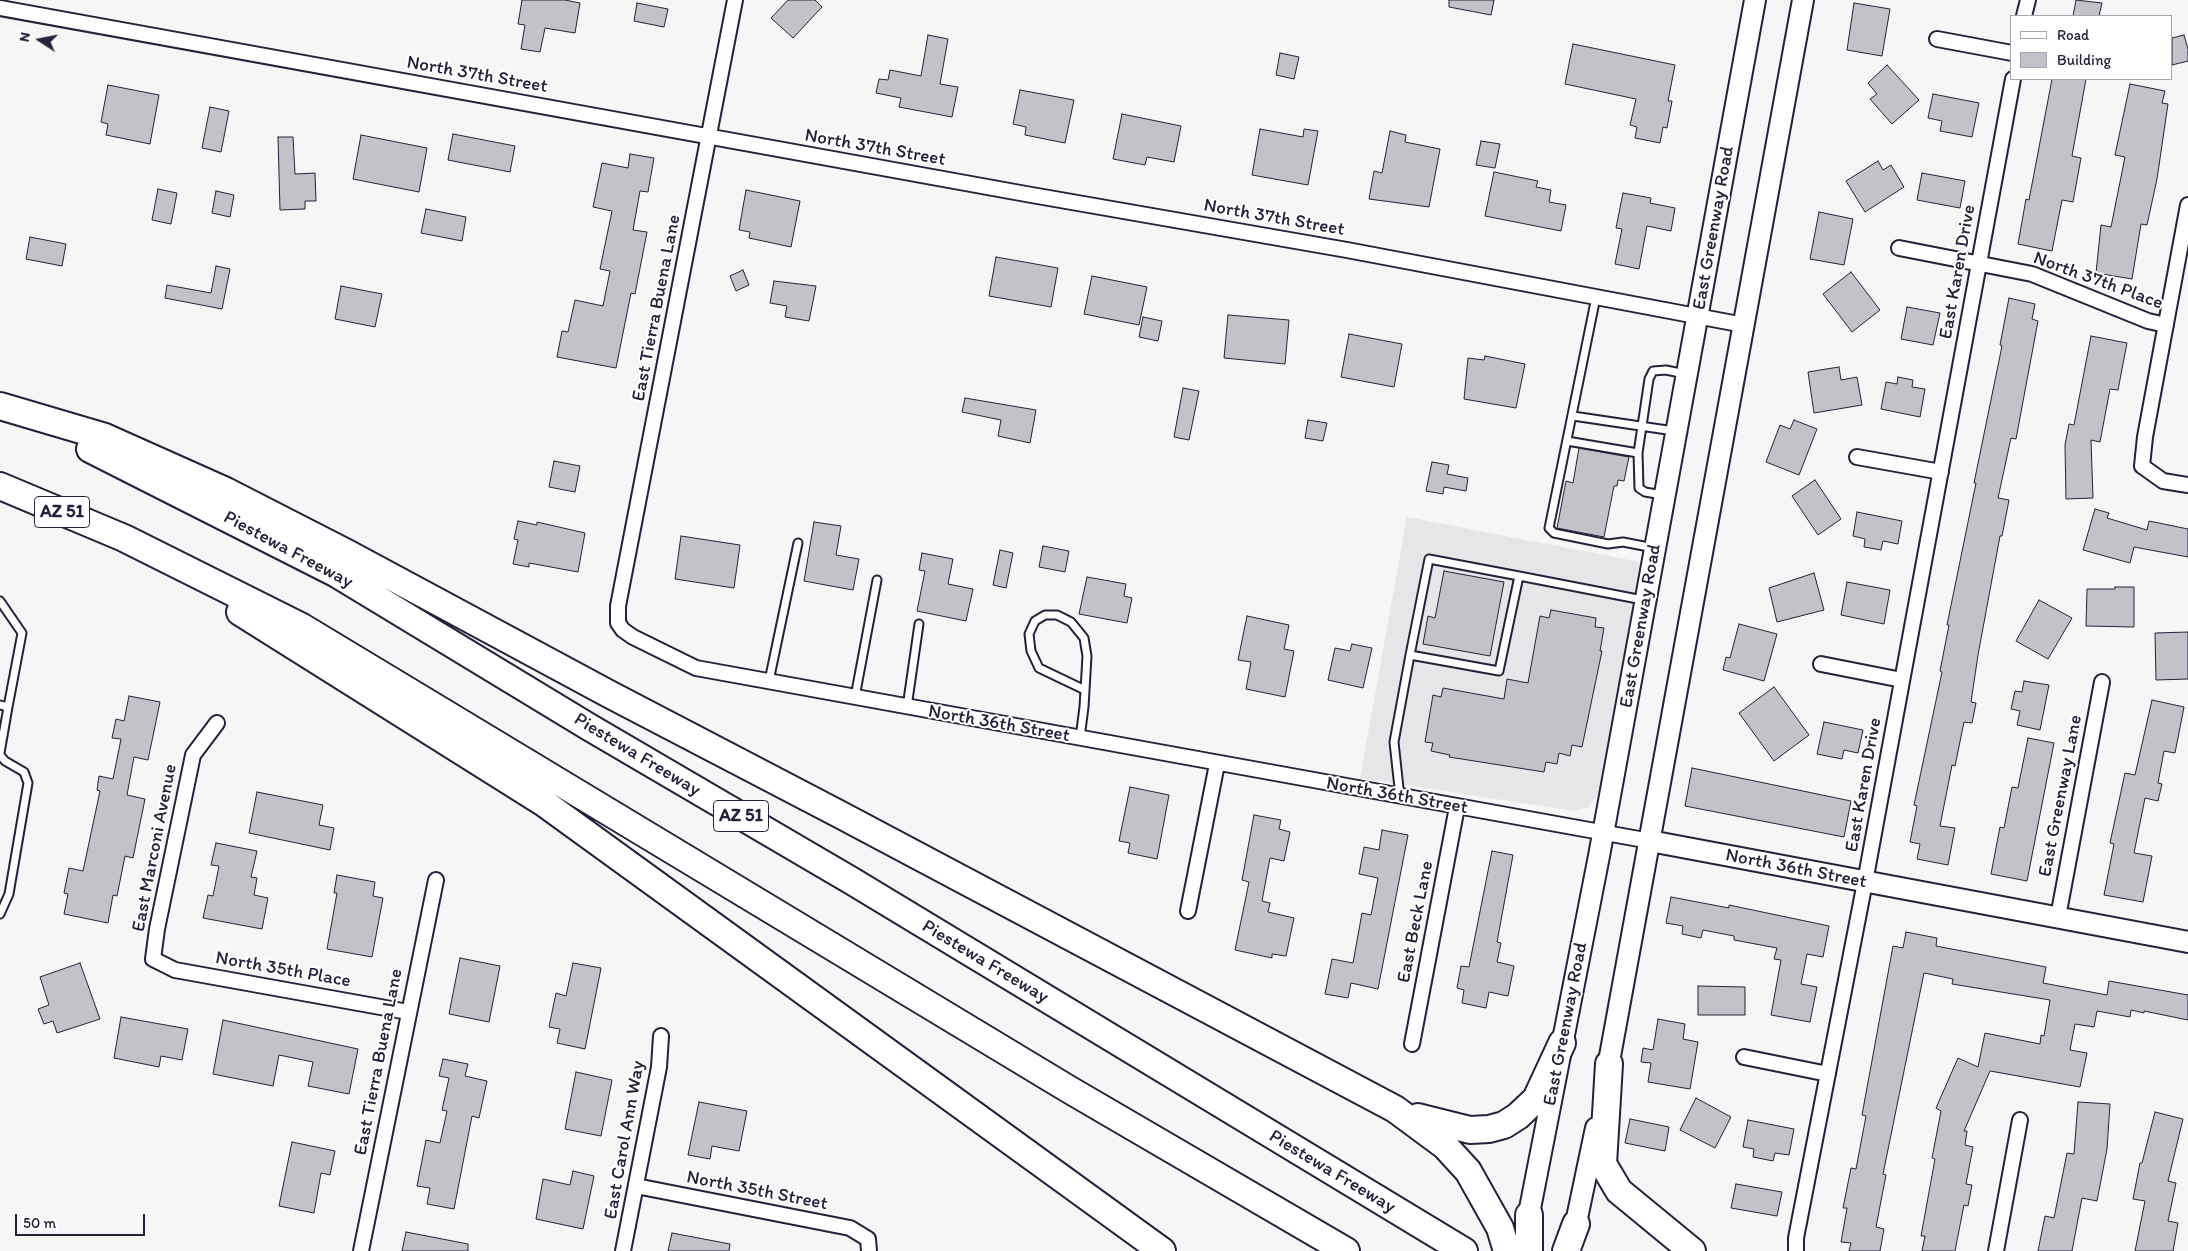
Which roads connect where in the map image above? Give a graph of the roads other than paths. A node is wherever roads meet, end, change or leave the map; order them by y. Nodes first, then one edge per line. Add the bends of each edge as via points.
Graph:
1 (735, 0) edge
2 (1756, 0) edge
3 (1803, 0) edge
4 (2028, 0) edge
5 (0, 8) edge
6 (2024, 15) edge
7 (1937, 39) dead end
8 (2010, 53) edge
9 (2013, 80) edge
10 (709, 136) junction
11 (2188, 206) edge
12 (1899, 248) dead end
13 (1978, 264) junction
14 (1596, 297) junction
15 (1698, 316) junction
16 (1744, 325) junction
17 (2166, 325) junction
18 (1688, 374) junction
19 (0, 406) edge
20 (0, 413) edge
21 (1573, 416) junction
22 (1642, 426) junction
23 (1677, 431) junction
24 (1567, 441) junction
25 (1638, 453) junction
26 (1857, 456) dead end
27 (1941, 472) junction
28 (2188, 485) edge
29 (0, 486) edge
30 (1665, 495) junction
31 (124, 538) junction
32 (798, 543) dead end
33 (1656, 548) junction
34 (1519, 576) junction
35 (877, 580) dead end
36 (1646, 600) junction
37 (0, 601) edge
38 (618, 623) joint
39 (919, 624) dead end
40 (1410, 655) junction
41 (1821, 664) dead end
42 (1902, 680) junction
43 (769, 681) junction
44 (2102, 682) dead end
45 (1085, 690) junction
46 (855, 697) junction
47 (0, 706) edge
48 (8, 707) junction
49 (907, 707) junction
50 (217, 723) dead end
51 (1080, 739) junction
52 (0, 754) edge
53 (1217, 764) junction
54 (1400, 797) junction
55 (1457, 807) junction
56 (1604, 832) junction
57 (1650, 841) junction
58 (436, 880) dead end
59 (1865, 882) junction
60 (1188, 911) dead end
61 (0, 914) edge
62 (2058, 917) junction
63 (2188, 942) edge
64 (153, 959) joint
65 (408, 1012) junction
66 (660, 1036) dead end
67 (1562, 1042) junction
68 (1412, 1044) dead end
69 (1744, 1057) dead end
70 (1609, 1064) junction
71 (1828, 1074) junction
72 (1395, 1109) junction
73 (2020, 1120) dead end
74 (636, 1186) junction
75 (1529, 1215) junction
76 (1576, 1224) junction
77 (869, 1245) edge
78 (361, 1251) edge
79 (623, 1251) edge
80 (1162, 1251) edge
81 (1346, 1251) edge
82 (1464, 1251) edge
83 (1506, 1251) edge
84 (1522, 1251) edge
85 (1529, 1251) edge
86 (1566, 1251) edge
87 (1571, 1251) edge
88 (1692, 1251) edge
89 (1796, 1251) edge
90 (1996, 1251) edge

1 - 10 street, East Tierra Buena Lane
2 - 15 main road, East Greenway Road
3 - 16 main road
4 - 6 street
5 - 10 street, North 37th Street
7 - 8 street
9 - 13 street, East Karen Drive
10 - 14 street, North 37th Street
10 - 38 street, East Tierra Buena Lane via 619,603
11 - 17 street
12 - 13 street, North 37th Place
13 - 17 street, North 37th Place via 2032,274 2148,321
13 - 27 street, East Karen Drive
14 - 15 street, North 37th Street
14 - 21 lane
15 - 16 street, North 37th Street
15 - 18 main road, East Greenway Road
16 - 57 main road
17 - 28 street via 2142,466 2163,481
18 - 22 lane via 1653,371
18 - 23 main road, East Greenway Road
19 - 72 highway via 105,437 226,491
20 - 82 highway, Piestewa Freeway / AZ 51 via 93,450 335,573
21 - 22 lane
21 - 24 lane
22 - 23 lane
22 - 25 lane
23 - 30 main road, East Greenway Road
24 - 25 lane
24 - 33 lane via 1549,528 1554,533 1608,544 1623,542
25 - 30 lane via 1639,488
26 - 27 street
27 - 42 street, East Karen Drive
29 - 31 highway, AZ 51
30 - 33 main road, East Greenway Road
31 - 80 highway via 544,803
31 - 81 highway, AZ 51 via 302,627 1053,1080
32 - 43 lane
33 - 36 main road, East Greenway Road
34 - 36 lane
34 - 40 lane via 1499,671
34 - 40 lane via 1429,559
35 - 46 lane
36 - 56 main road, East Greenway Road
37 - 48 lane via 22,633
38 - 43 street, North 36th Street via 633,637 696,668
39 - 49 lane
40 - 54 lane via 1394,742
41 - 42 street
42 - 59 street, East Karen Drive
43 - 46 street, North 36th Street
44 - 62 street, East Greenway Lane
45 - 45 lane via 1087,656 1084,638 1070,622 1057,615 1035,621 1029,634 1031,651 1039,668
45 - 51 lane
46 - 49 street, North 36th Street
47 - 48 lane
48 - 52 lane
49 - 51 street, North 36th Street
50 - 64 street, East Marconi Avenue via 193,756
51 - 53 street, North 36th Street
52 - 61 lane via 5,761 24,772 28,784 9,894
53 - 54 street, North 36th Street
53 - 60 street
54 - 55 street, North 36th Street
55 - 56 street, North 36th Street
55 - 68 street, East Beck Lane
56 - 57 street, North 36th Street
56 - 67 main road, East Greenway Road
57 - 59 main road, North 36th Street
57 - 70 main road
58 - 65 street, East Tierra Buena Lane
59 - 62 main road, North 36th Street
59 - 71 street, East Karen Drive
62 - 63 main road, North 36th Street
64 - 65 street, North 35th Place via 175,970
65 - 78 street, East Tierra Buena Lane
66 - 74 street, East Carol Ann Way via 659,1067
67 - 72 highway via 1536,1100 1504,1125 1489,1130 1470,1130
67 - 75 main road, East Greenway Road
69 - 71 street
70 - 76 main road
70 - 88 highway via 1603,1164 1619,1191
71 - 89 street, East Karen Drive
72 - 83 highway via 1445,1146 1468,1171 1500,1228
73 - 90 street
74 - 77 street, North 35th Street via 850,1228
74 - 79 street, East Carol Ann Way
75 - 84 main road, East Greenway Road
75 - 85 highway
76 - 86 highway
76 - 87 main road

